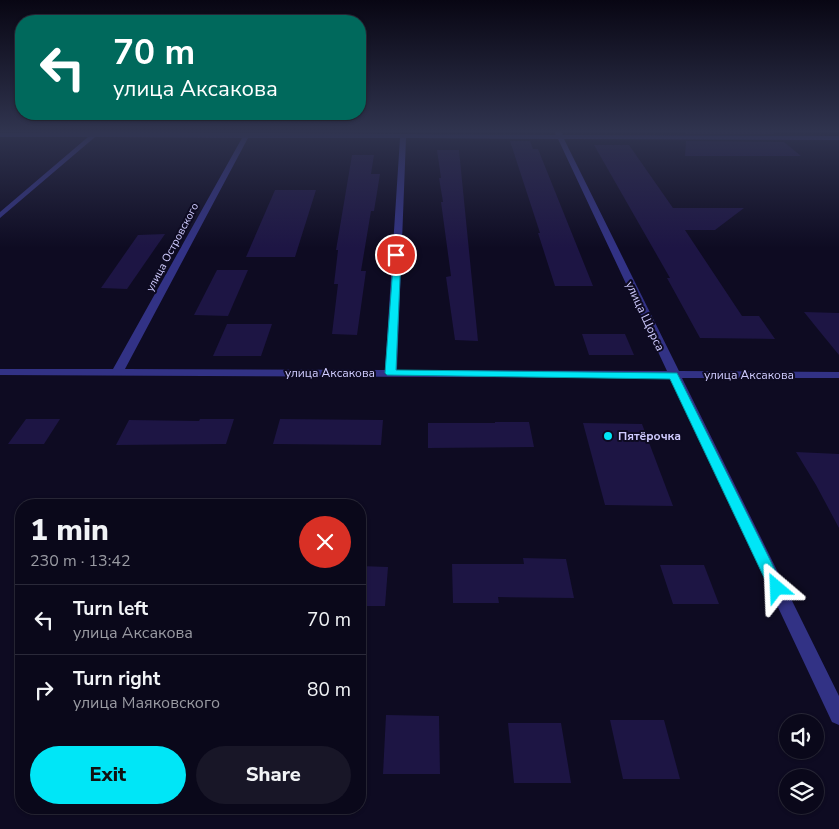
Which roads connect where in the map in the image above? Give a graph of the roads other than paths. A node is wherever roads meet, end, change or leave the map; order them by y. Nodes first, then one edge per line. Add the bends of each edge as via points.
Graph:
1 (53, 171) edge
2 (226, 171) edge
3 (400, 171) edge
4 (576, 171) edge
5 (0, 216) edge
6 (0, 372) edge
7 (117, 373) junction
8 (390, 373) junction
9 (674, 375) junction
10 (839, 375) edge
11 (839, 716) edge

1 - 5 street
2 - 7 street, улица Островского
3 - 8 street
4 - 9 street, улица Щорса
6 - 7 street, улица Аксакова
7 - 8 street, улица Аксакова
8 - 9 street, улица Аксакова
9 - 10 street, улица Аксакова
9 - 11 street, улица Щорса

